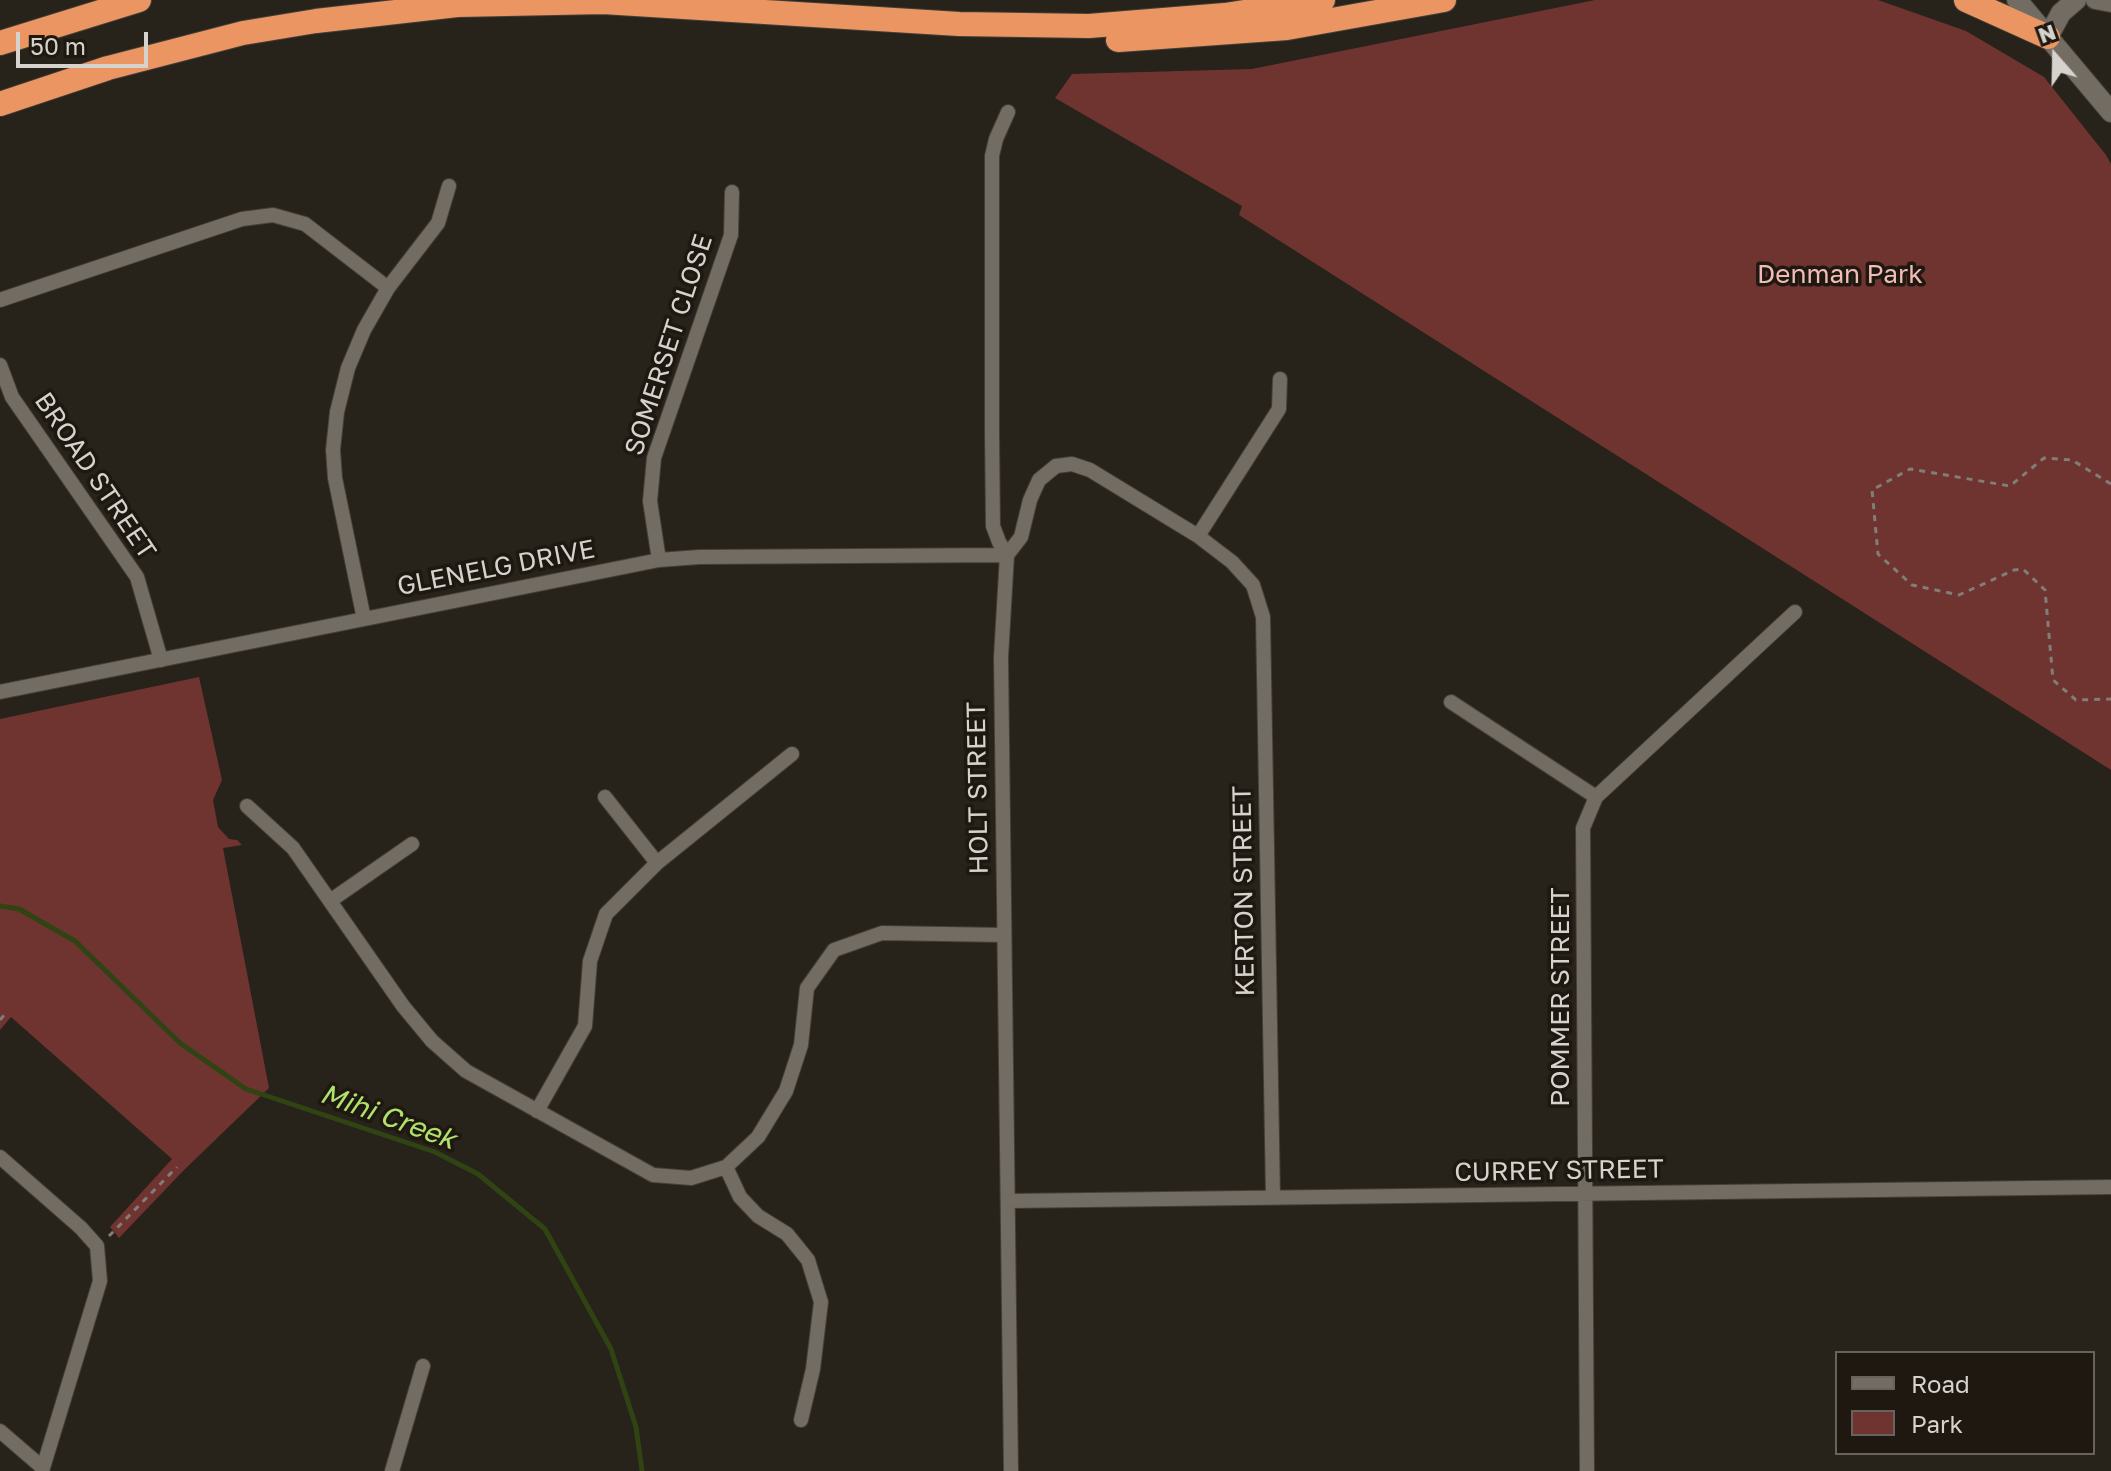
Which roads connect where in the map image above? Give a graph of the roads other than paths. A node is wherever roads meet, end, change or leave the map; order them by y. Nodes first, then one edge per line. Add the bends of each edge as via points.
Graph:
1 (139, 0) edge
2 (1323, 0) edge
3 (1444, 0) edge
4 (1966, 0) edge
5 (2017, 0) edge
6 (2076, 0) edge
7 (2095, 0) edge
8 (2111, 3) edge
9 (1020, 25) junction
10 (2048, 37) junction
11 (0, 43) edge
12 (0, 104) edge
13 (1008, 112) dead end
14 (2111, 112) edge
15 (449, 186) dead end
16 (732, 192) dead end
17 (388, 288) junction
18 (0, 300) edge
19 (0, 365) edge
20 (1280, 379) dead end
21 (1198, 536) junction
22 (1007, 555) junction
23 (659, 560) junction
24 (1795, 612) dead end
25 (364, 619) junction
26 (161, 660) junction
27 (0, 692) edge
28 (1451, 702) dead end
29 (792, 754) dead end
30 (605, 797) dead end
31 (1596, 797) junction
32 (247, 806) dead end
33 (412, 844) dead end
34 (657, 863) junction
35 (330, 901) junction
36 (1003, 935) junction
37 (537, 1111) junction
38 (0, 1157) edge
39 (726, 1167) junction
40 (2111, 1187) edge
41 (1586, 1195) junction
42 (1273, 1197) junction
43 (1008, 1201) junction
44 (423, 1366) dead end
45 (801, 1420) dead end
46 (0, 1431) edge
47 (42, 1470) edge
48 (392, 1471) edge
49 (1011, 1471) edge
50 (1587, 1471) edge

1 - 11 highway
2 - 9 highway via 1149,22
3 - 9 highway via 1287,28 1175,38 1066,41
4 - 10 highway
5 - 10 main road
6 - 10 main road via 2061,13
7 - 8 street
9 - 12 highway via 603,2 457,5 243,33 108,68
10 - 14 main road
13 - 22 street, HOLT STREET via 991,164 993,526
15 - 17 street via 438,223
16 - 23 street, SOMERSET CLOSE via 731,235 654,458 650,501
17 - 18 street via 305,224 273,215 242,219
17 - 25 street via 348,368 333,450
19 - 26 street, BROAD STREET via 12,397 137,577
20 - 21 street via 1279,409
21 - 22 street via 1086,468 1063,465 1037,483 1021,537
21 - 42 street, KERTON STREET via 1253,585 1263,617
22 - 23 street, GLENELG DRIVE
22 - 36 street, HOLT STREET via 1001,657
23 - 25 street, GLENELG DRIVE
24 - 31 street, POMMER STREET
25 - 26 street, GLENELG DRIVE
26 - 27 street, GLENELG DRIVE
28 - 31 street
29 - 34 street
30 - 34 street
31 - 41 street, POMMER STREET via 1583,828
32 - 35 street via 293,848
33 - 35 street
34 - 37 street via 606,914 590,961 585,1026
35 - 37 street via 432,1041 466,1071
36 - 39 street via 882,933 834,950 807,988 801,1045 786,1091 758,1137
36 - 43 street, HOLT STREET
37 - 39 street via 653,1175 691,1178
38 - 47 street via 97,1246 100,1281
39 - 45 street via 740,1197 787,1234 808,1260 821,1302
40 - 41 street, CURREY STREET
41 - 42 street, CURREY STREET
41 - 50 street, POMMER STREET
42 - 43 street, CURREY STREET
43 - 49 street, HOLT STREET
44 - 48 street
46 - 47 street

